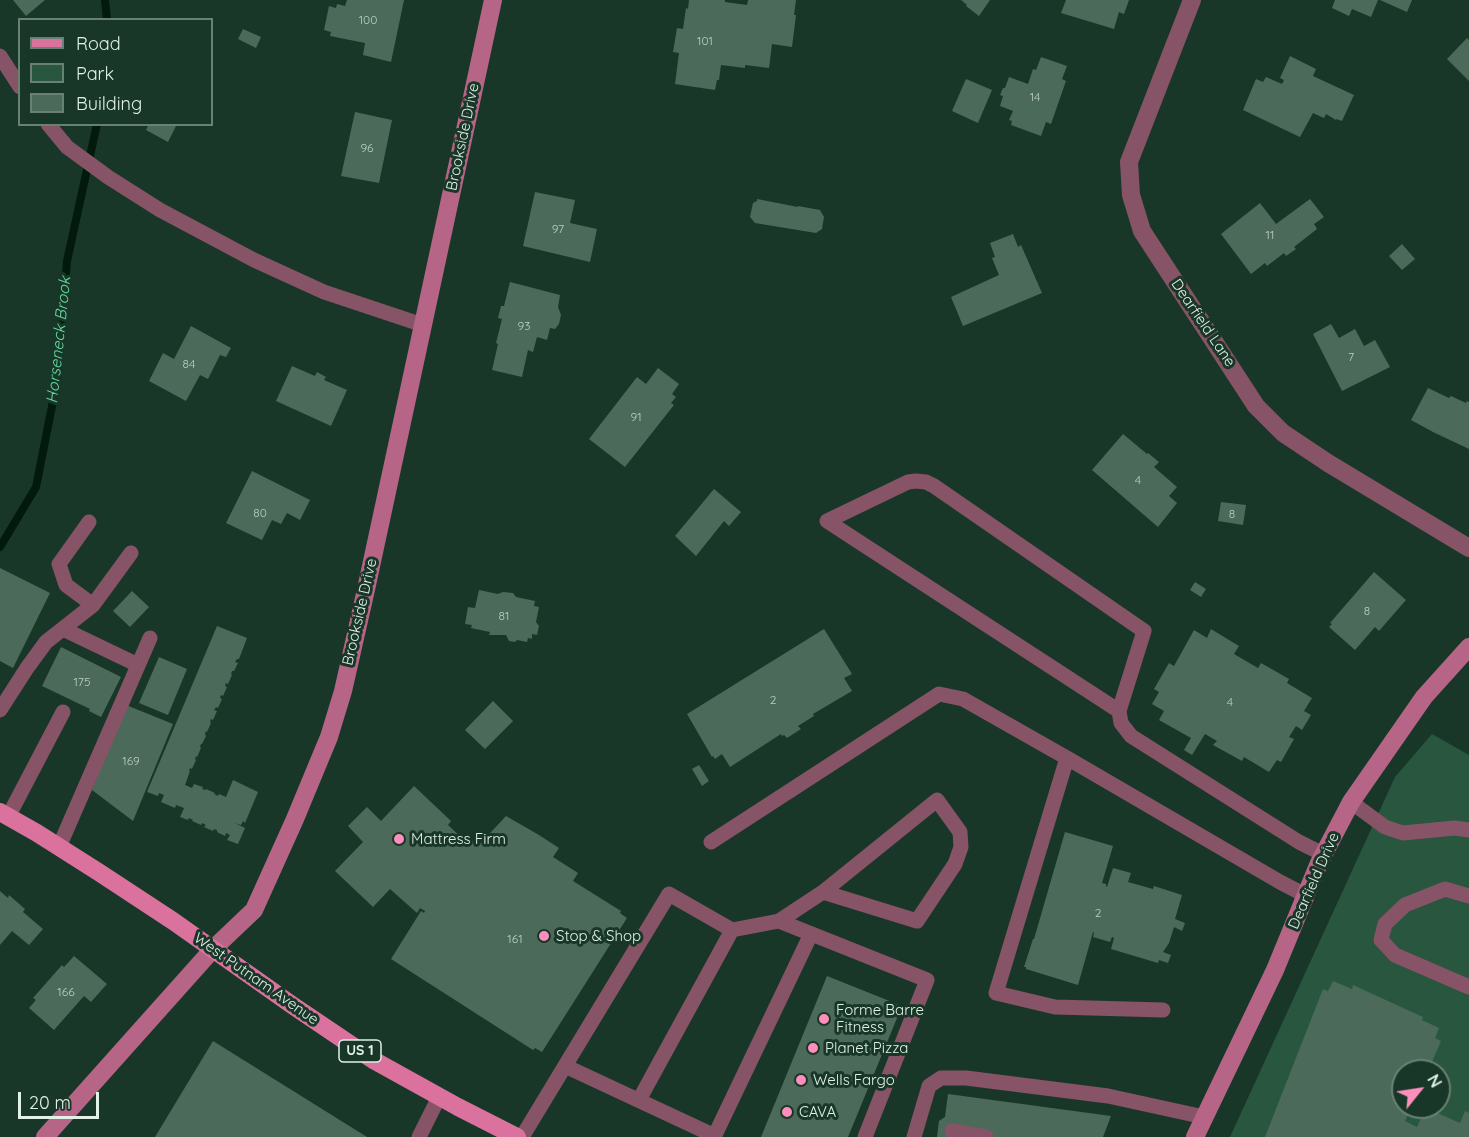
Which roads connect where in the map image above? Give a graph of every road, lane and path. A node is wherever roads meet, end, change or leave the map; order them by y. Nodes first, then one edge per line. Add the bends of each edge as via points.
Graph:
1 (493, 0) edge
2 (1192, 0) edge
3 (0, 56) edge
4 (18, 84) edge
5 (50, 126) edge
6 (423, 325) junction
7 (88, 522) dead end
8 (1469, 548) edge
9 (131, 553) dead end
10 (93, 604) junction
11 (63, 629) junction
12 (150, 638) dead end
13 (1469, 647) edge
14 (138, 665) junction
15 (0, 710) edge
16 (1119, 711) junction
17 (63, 712) dead end
18 (1067, 758) junction
19 (1351, 802) junction
20 (4, 815) edge
21 (1469, 830) edge
22 (711, 842) dead end
23 (59, 847) junction
24 (1323, 854) junction
25 (823, 892) junction
26 (1305, 895) junction
27 (1469, 896) edge
28 (779, 921) junction
29 (732, 930) junction
30 (811, 934) junction
31 (213, 949) junction
32 (1469, 987) edge
33 (1163, 1010) dead end
34 (565, 1066) junction
35 (439, 1096) junction
36 (639, 1100) junction
37 (1204, 1117) junction
38 (952, 1131) dead end
39 (714, 1136) edge
40 (46, 1137) edge
41 (419, 1137) edge
42 (517, 1137) edge
43 (522, 1137) edge
44 (865, 1137) edge
45 (914, 1137) edge
46 (986, 1137) edge
47 (1195, 1137) edge

1 - 6 street, Brookside Drive
2 - 8 street, Dearfield Lane via 1129,162 1131,195 1142,231 1256,406 1283,434
3 - 4 lane
5 - 6 lane via 66,147 160,210 324,292
6 - 31 street, Brookside Drive via 343,691 329,737 254,910
7 - 10 lane via 59,564 66,585
9 - 10 lane
10 - 11 lane
11 - 14 lane
11 - 15 lane via 46,642
12 - 14 lane
13 - 19 street, Dearfield Drive via 1424,697
14 - 23 lane
16 - 16 lane via 1144,631 934,486 908,482 827,521
16 - 24 lane via 1121,723 1131,736
17 - 20 lane
18 - 22 lane via 963,699 939,694
18 - 26 lane
18 - 33 lane via 996,993 1055,1007
19 - 21 lane via 1385,827 1403,833
19 - 24 street, Dearfield Drive
20 - 23 main road, West Putnam Avenue / US 1
23 - 31 main road, West Putnam Avenue / US 1
24 - 26 street, Dearfield Drive
25 - 25 lane via 917,921 955,864 961,847 960,832 937,800
25 - 28 lane
26 - 37 street, Dearfield Drive via 1275,970
27 - 32 lane via 1445,889 1405,905 1385,924 1381,940 1395,955
28 - 29 lane
28 - 30 lane
29 - 34 lane via 669,894
29 - 36 lane
30 - 39 lane
30 - 44 lane via 927,980
31 - 35 main road, West Putnam Avenue / US 1 via 367,1055
31 - 40 street, Brookside Drive
34 - 36 lane
34 - 43 lane
35 - 41 lane
35 - 42 main road, West Putnam Avenue / US 1
36 - 39 lane
37 - 45 lane via 1108,1096 940,1078 929,1086
37 - 47 street, Dearfield Drive
38 - 46 lane

